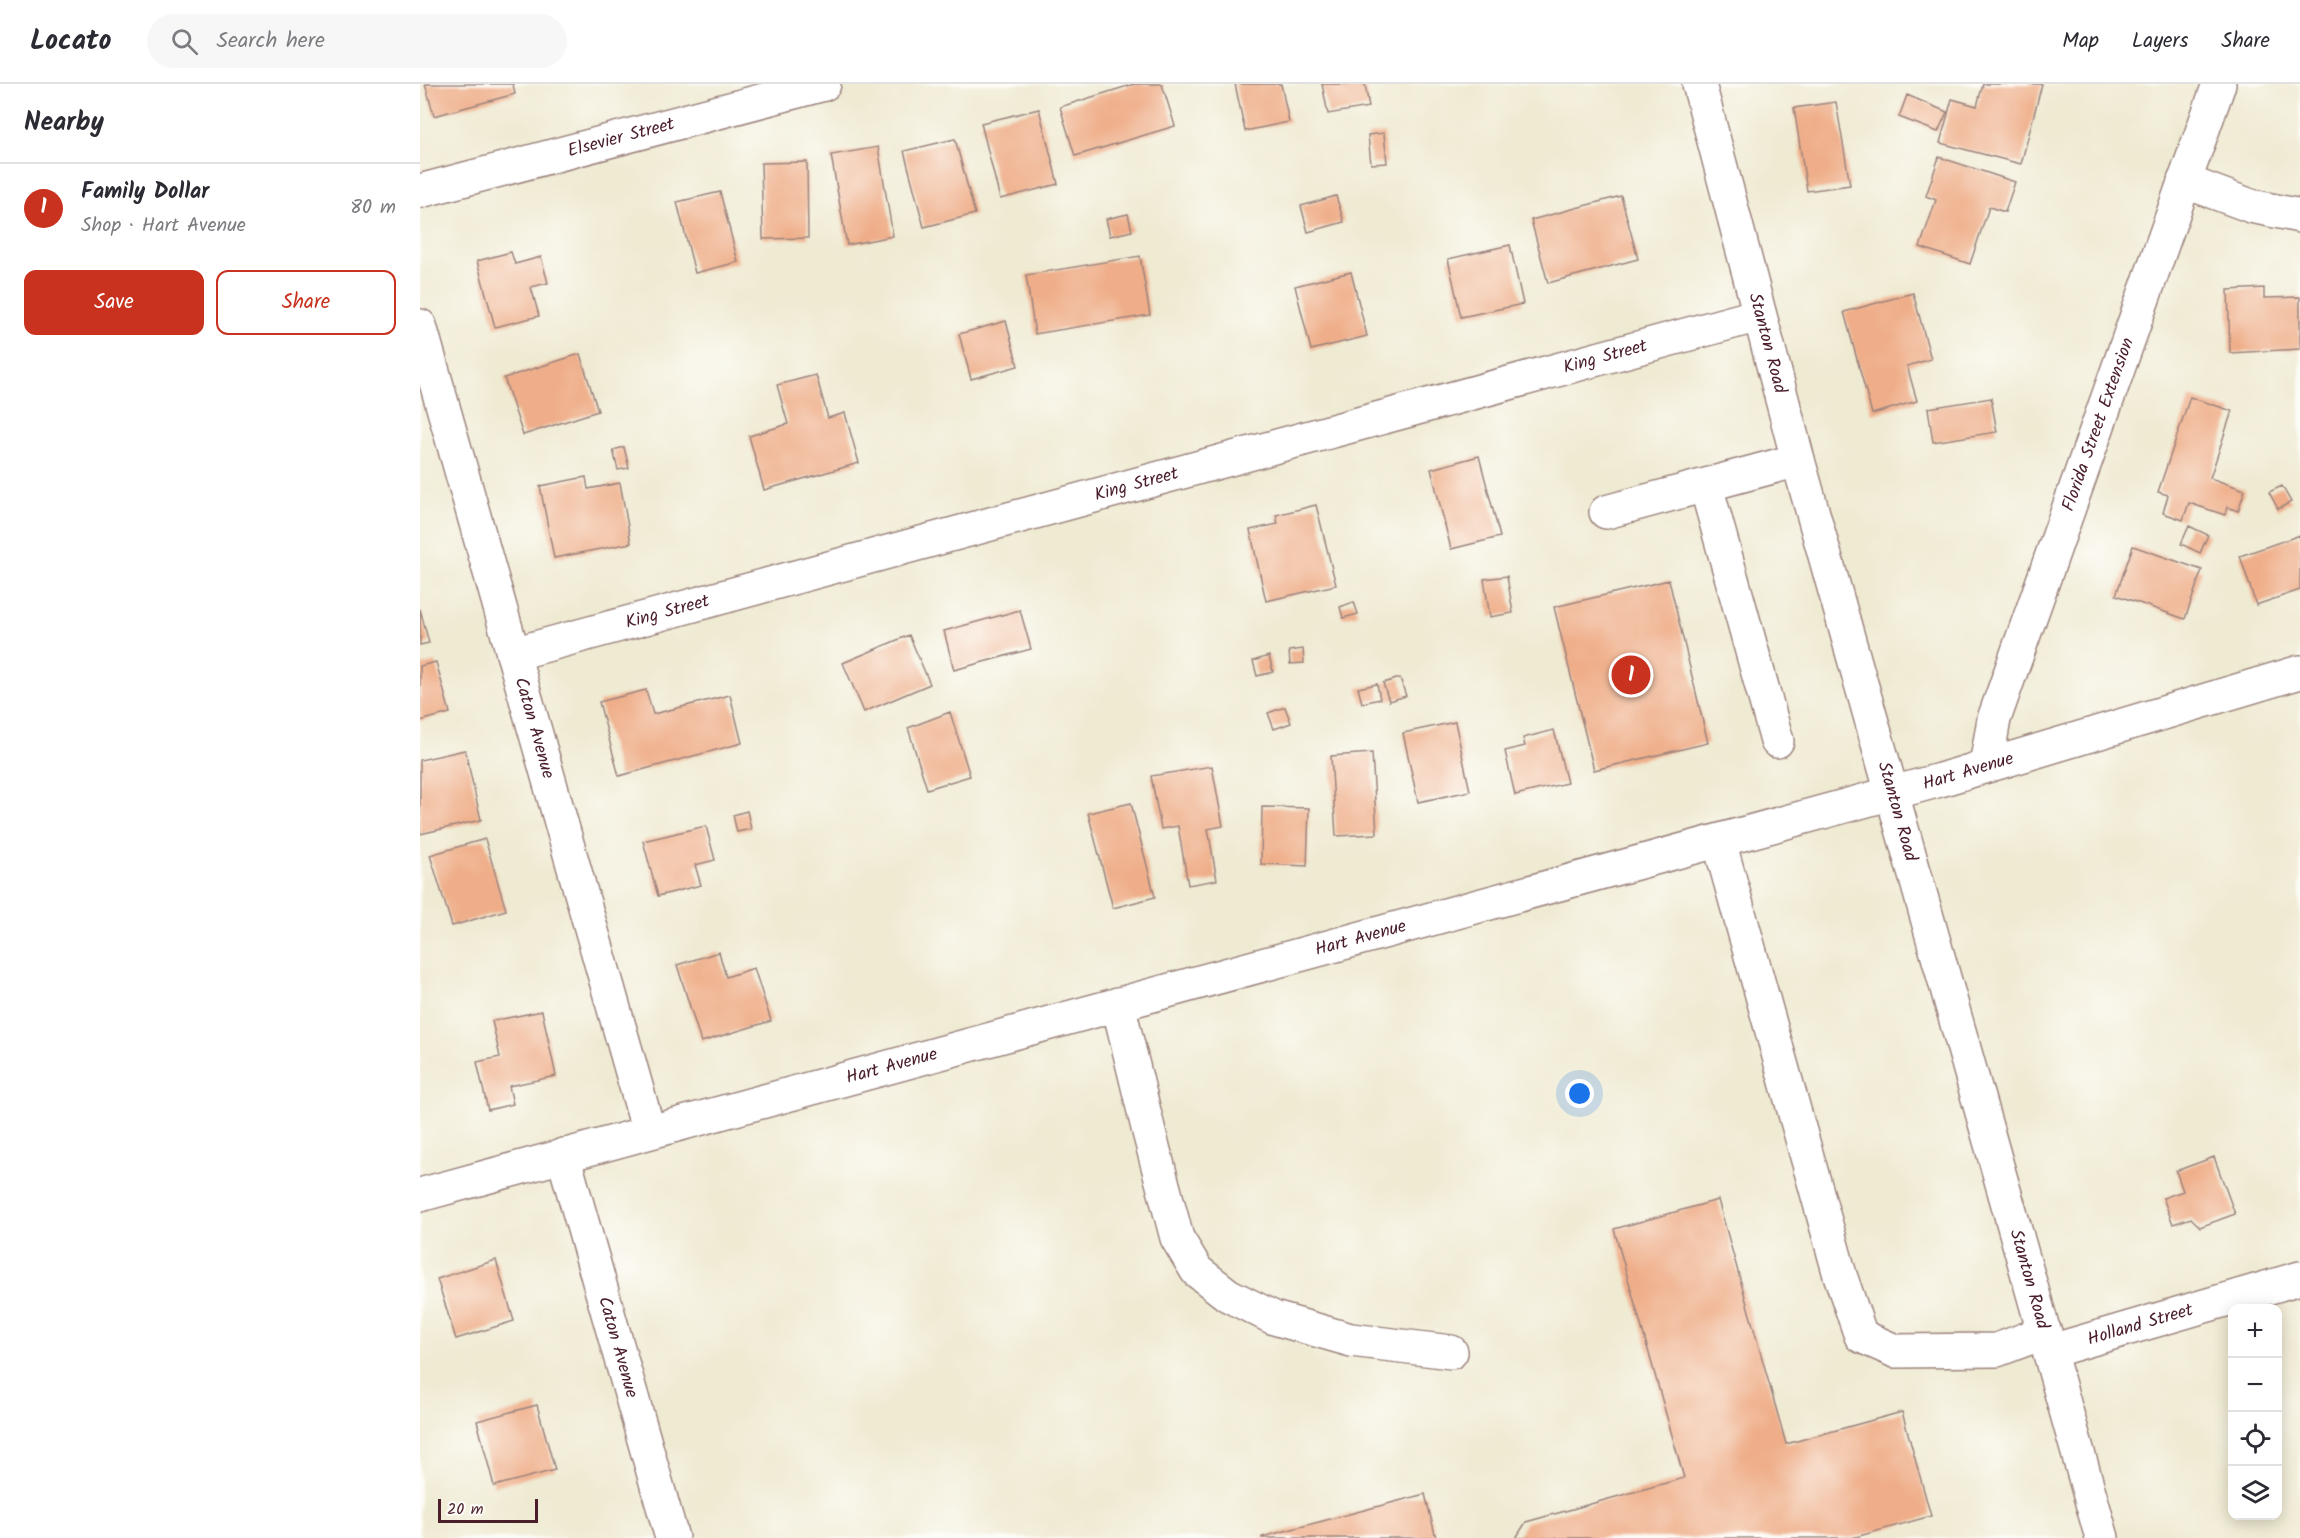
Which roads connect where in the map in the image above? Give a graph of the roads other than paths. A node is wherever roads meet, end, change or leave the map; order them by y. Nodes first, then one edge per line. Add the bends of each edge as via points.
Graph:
1 (824, 84) edge
2 (1700, 84) edge
3 (2219, 84) edge
4 (2184, 181) junction
5 (420, 191) edge
6 (2300, 216) edge
7 (1759, 315) junction
8 (420, 326) edge
9 (1797, 460) junction
10 (1706, 486) junction
11 (1606, 512) dead end
12 (513, 654) junction
13 (2300, 672) edge
14 (1777, 741) dead end
15 (1986, 766) junction
16 (1893, 792) junction
17 (1719, 841) junction
18 (1118, 1004) junction
19 (649, 1132) junction
20 (563, 1155) junction
21 (420, 1195) edge
22 (2300, 1278) edge
23 (2048, 1341) junction
24 (1451, 1352) dead end
25 (672, 1538) edge
26 (2102, 1538) edge

1 - 5 street, Elsevier Street
2 - 7 street, Stanton Road
3 - 4 street, Florida Street Extension
4 - 6 street via 2251,206
4 - 15 street, Florida Street Extension via 1994,719
7 - 9 street, Stanton Road
7 - 12 street, King Street
8 - 12 street, Caton Avenue
9 - 10 street
9 - 16 street, Stanton Road
10 - 11 street
10 - 14 street
12 - 19 street, Caton Avenue
13 - 15 street, Hart Avenue
15 - 16 street, Hart Avenue
16 - 17 street, Hart Avenue
16 - 23 street, Stanton Road
17 - 18 street, Hart Avenue
17 - 23 street, Holland Street via 1840,1275 1862,1336 1895,1351 1996,1350
18 - 19 street, Hart Avenue
18 - 24 street via 1177,1238 1197,1271 1228,1295 1274,1318 1352,1340
19 - 20 street, Hart Avenue
20 - 21 street, Hart Avenue
20 - 25 street, Caton Avenue
22 - 23 street, Holland Street
23 - 26 street, Stanton Road

